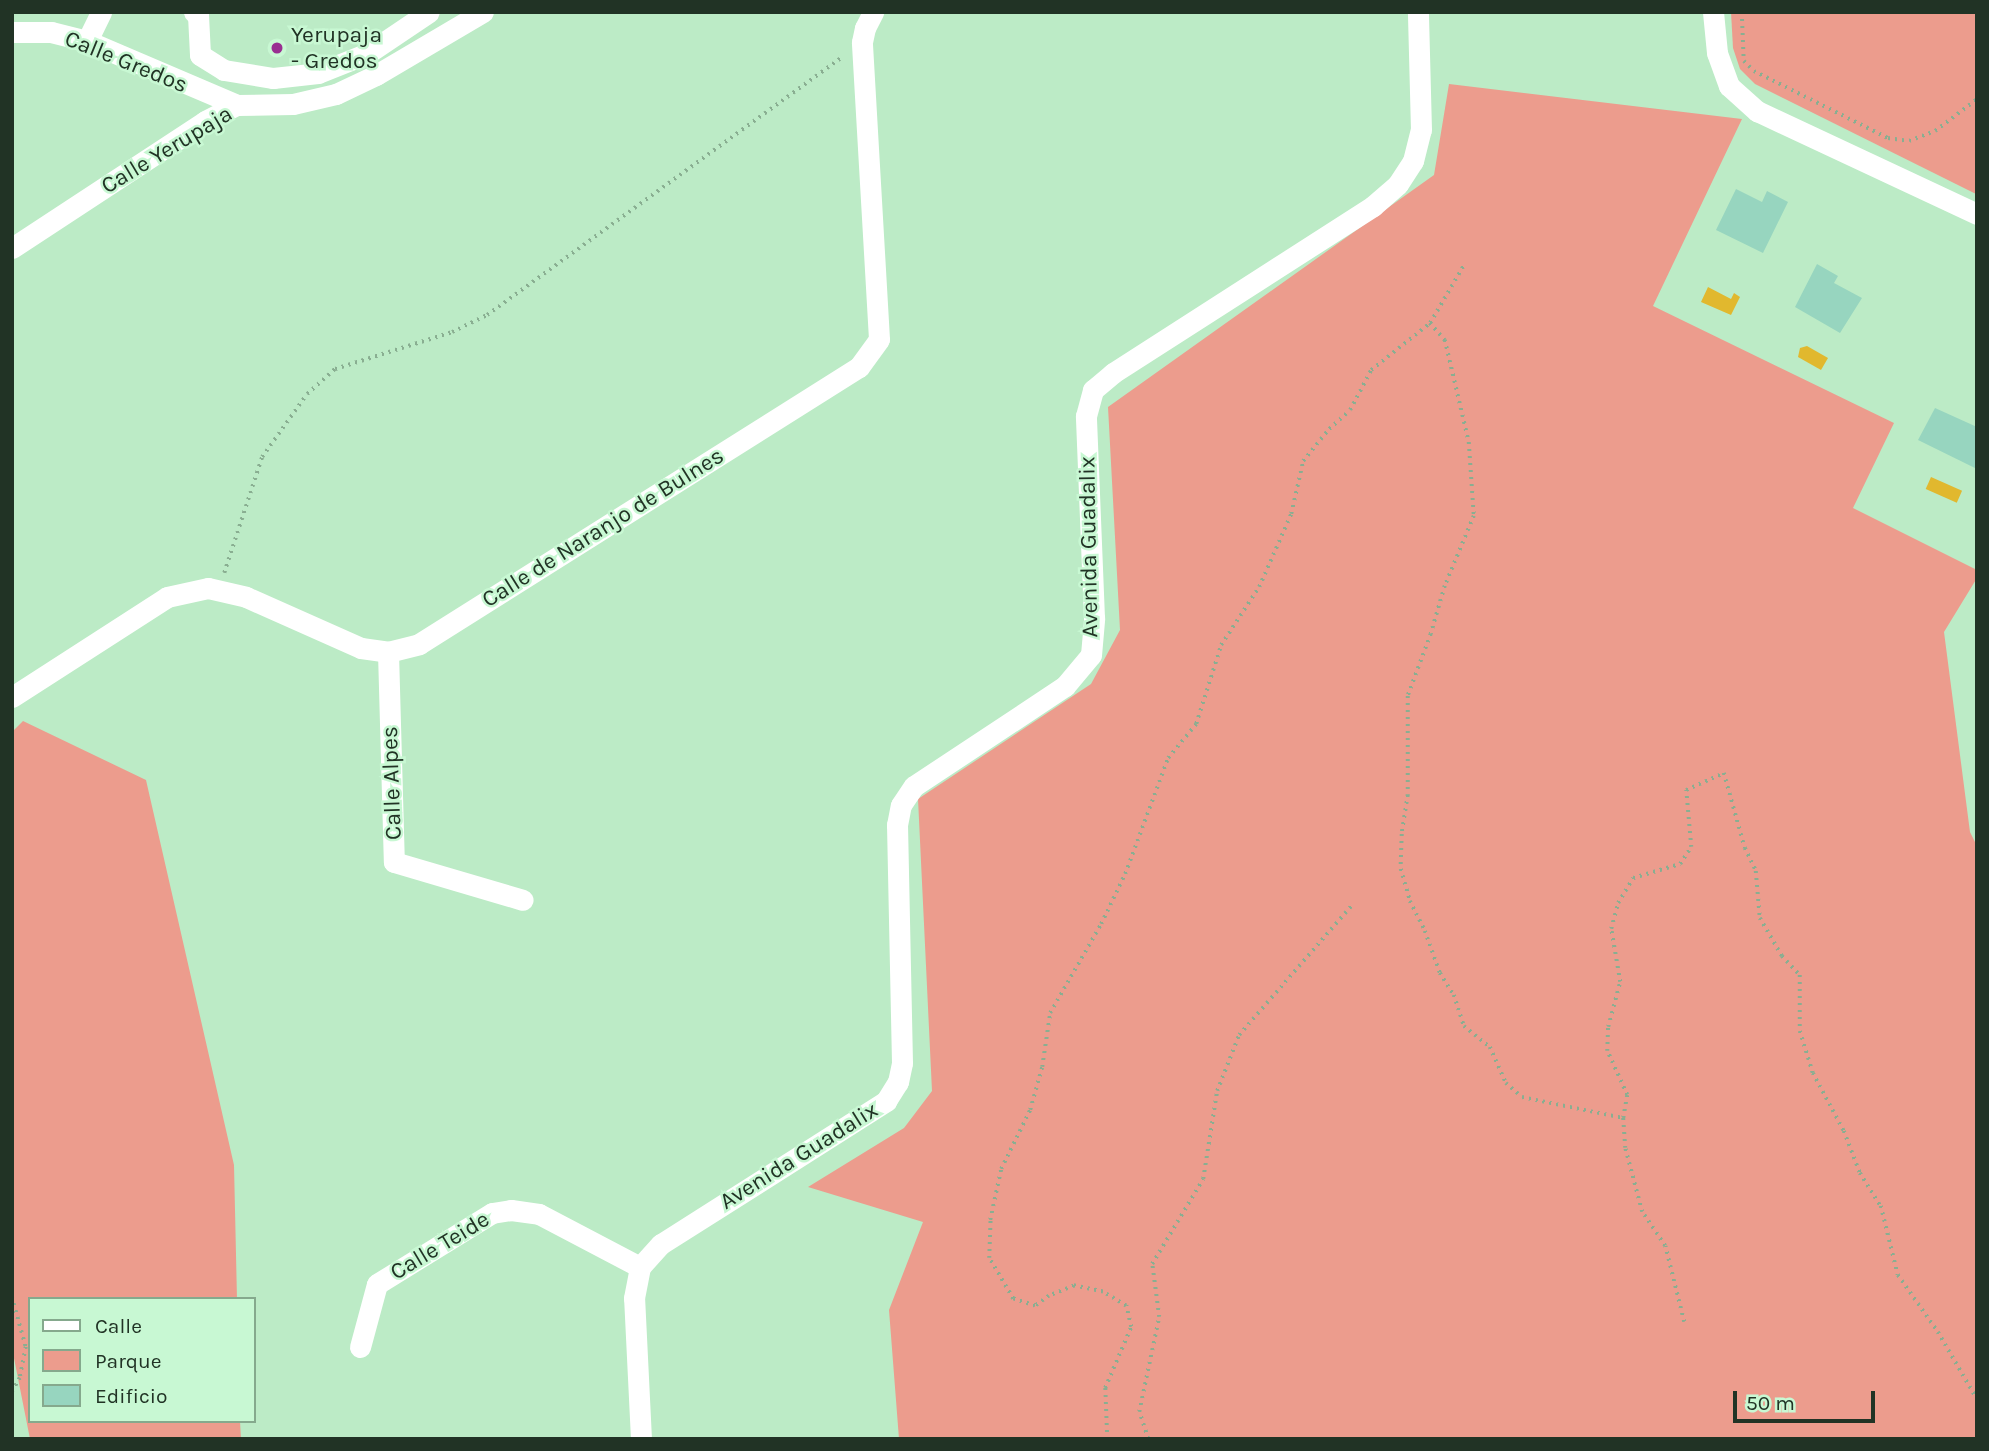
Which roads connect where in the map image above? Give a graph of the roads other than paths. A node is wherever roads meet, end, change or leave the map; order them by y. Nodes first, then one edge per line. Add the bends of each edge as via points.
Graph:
1 (101, 12) edge
2 (194, 12) edge
3 (429, 12) edge
4 (483, 12) edge
5 (1418, 12) edge
6 (1713, 12) edge
7 (863, 24) edge
8 (12, 32) edge
9 (87, 41) junction
10 (237, 105) junction
11 (1977, 214) edge
12 (12, 248) edge
13 (388, 652) junction
14 (12, 697) edge
15 (523, 900) dead end
16 (640, 1267) junction
17 (360, 1347) dead end
18 (640, 1439) edge

1 - 9 street
2 - 3 street via 198,15 200,55 224,70 273,78 318,73 368,53
4 - 10 street, Calle Yerupaja via 336,94 293,104
5 - 16 street, Avenida Guadalix via 1420,130 1413,161 1398,184 1373,206 1093,390 1086,416 1094,618 1091,655 1065,686 914,786 901,805 897,825 902,1063 892,1092 886,1101 661,1244
6 - 11 street via 1717,53 1728,86 1757,110
7 - 13 street, Calle de Naranjo de Bulnes via 879,339 859,368 419,644
8 - 9 street, Calle Gredos via 51,32
9 - 10 street, Calle Gredos
10 - 12 street, Calle Yerupaja via 205,121
13 - 14 street, Calle de Naranjo de Bulnes via 361,649 246,597 208,588 167,597
13 - 15 street, Calle Alpes via 394,862
16 - 17 street, Calle Teide via 538,1214 492,1213 377,1284
16 - 18 street via 634,1298

